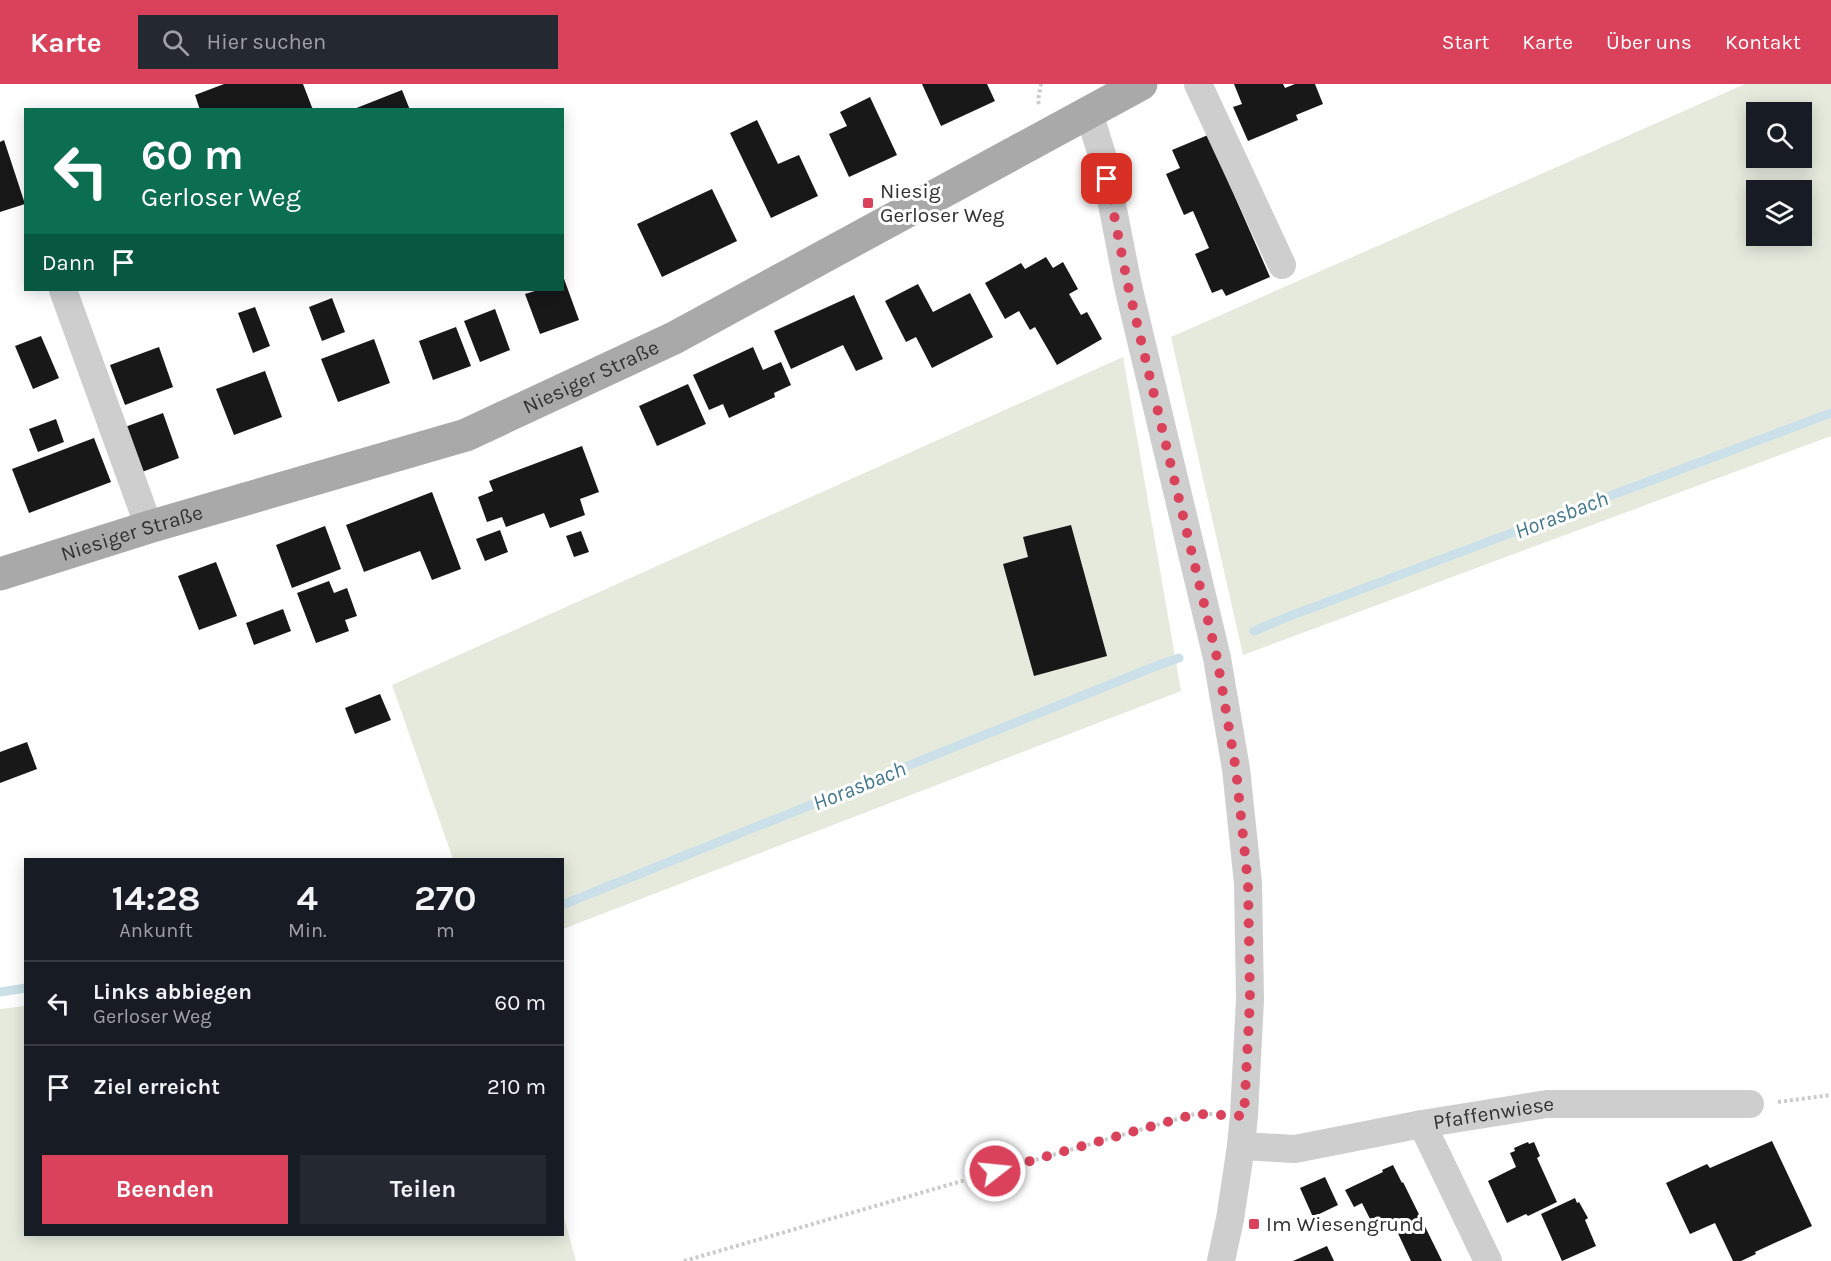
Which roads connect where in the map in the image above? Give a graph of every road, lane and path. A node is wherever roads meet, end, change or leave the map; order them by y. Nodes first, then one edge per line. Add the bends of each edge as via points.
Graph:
1 (1141, 84) edge
2 (1198, 84) edge
3 (1089, 113) junction
4 (1282, 265) dead end
5 (63, 291) edge
6 (149, 527) junction
7 (0, 574) edge
8 (1831, 1095) edge
9 (1750, 1104) joint
10 (1244, 1116) junction
11 (1422, 1124) junction
12 (1241, 1146) junction
13 (684, 1261) edge
14 (1221, 1261) edge
15 (1488, 1261) edge

1 - 3 main road, Niesiger Straße
2 - 4 street
3 - 6 main road, Niesiger Straße via 674,338 466,435
3 - 10 street via 1103,158 1128,286 1217,658 1236,770 1248,895 1250,1000
5 - 6 street
6 - 7 main road, Niesiger Straße
8 - 9 path
9 - 11 street, Pfaffenwiese via 1547,1104
10 - 12 street
10 - 13 path via 1195,1114
11 - 12 street, Pfaffenwiese via 1294,1149
11 - 15 street
12 - 14 street

